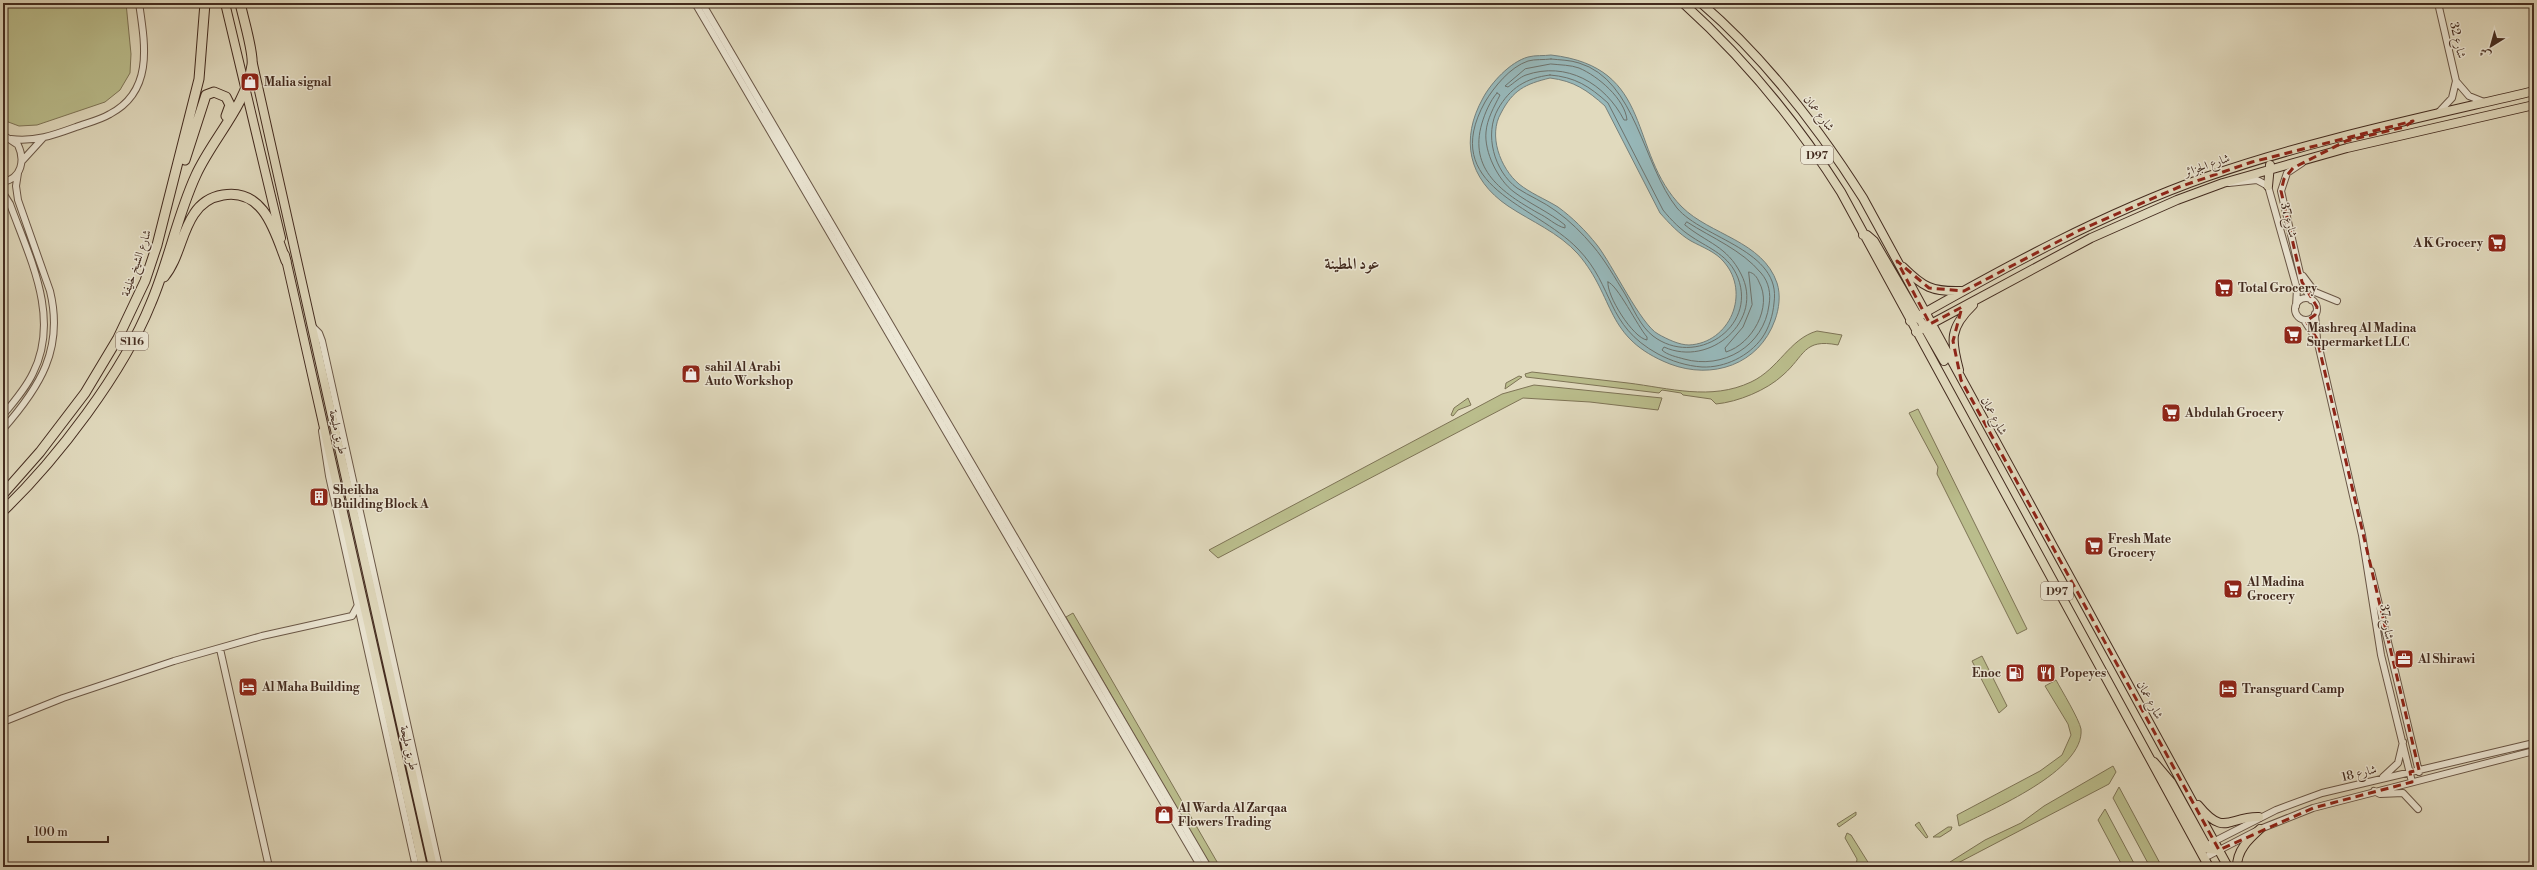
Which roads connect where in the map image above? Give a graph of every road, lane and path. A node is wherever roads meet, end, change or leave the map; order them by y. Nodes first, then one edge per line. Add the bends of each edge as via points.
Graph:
1 (140, 3) edge
2 (201, 3) edge
3 (205, 3) edge
4 (225, 3) edge
5 (240, 3) edge
6 (695, 3) edge
7 (702, 3) edge
8 (1683, 3) edge
9 (1701, 3) edge
10 (2438, 3) edge
11 (204, 15) junction
12 (252, 63) junction
13 (2456, 81) junction
14 (245, 89) junction
15 (2534, 91) edge
16 (2488, 102) junction
17 (2534, 105) edge
18 (2435, 115) junction
19 (2414, 121) junction
20 (3, 135) edge
21 (43, 138) junction
22 (12, 139) junction
23 (213, 142) junction
24 (2319, 155) junction
25 (22, 161) junction
26 (2269, 168) junction
27 (18, 173) junction
28 (3, 182) edge
29 (2224, 183) junction
30 (2268, 186) junction
31 (3, 193) edge
32 (163, 222) junction
33 (1897, 260) junction
34 (286, 261) junction
35 (2298, 266) junction
36 (159, 282) junction
37 (1964, 291) junction
38 (1979, 298) junction
39 (2311, 300) junction
40 (2337, 301) dead end
41 (2296, 306) junction
42 (2316, 314) junction
43 (2304, 320) junction
44 (1916, 322) junction
45 (310, 324) junction
46 (1928, 325) junction
47 (2317, 339) junction
48 (1961, 380) junction
49 (1974, 404) junction
50 (3, 415) edge
51 (323, 423) junction
52 (3, 429) edge
53 (3, 494) edge
54 (3, 511) edge
55 (2362, 535) junction
56 (377, 590) junction
57 (373, 598) junction
58 (358, 605) junction
59 (352, 616) junction
60 (361, 623) junction
61 (220, 649) junction
62 (375, 688) junction
63 (384, 694) junction
64 (18, 715) junction
65 (3, 718) edge
66 (3, 722) edge
67 (2403, 738) junction
68 (2534, 743) edge
69 (2534, 751) edge
70 (399, 760) junction
71 (2419, 770) junction
72 (394, 772) junction
73 (2410, 772) junction
74 (2382, 778) junction
75 (2420, 780) junction
76 (2412, 782) junction
77 (2374, 791) junction
78 (2190, 799) junction
79 (2418, 809) dead end
80 (2259, 818) junction
81 (2260, 829) junction
82 (2214, 841) junction
83 (2202, 848) junction
84 (2219, 850) junction
85 (2204, 858) junction
86 (269, 867) edge
87 (416, 867) edge
88 (423, 867) edge
89 (433, 867) edge
90 (439, 867) edge
91 (1202, 867) edge
92 (1209, 867) edge
93 (2209, 867) edge
94 (2228, 867) edge
95 (2237, 867) edge

1 - 21 street via 145,63 142,77 133,95 109,115
2 - 11 highway
3 - 11 highway, شارع الشيخ خليفة / S116
4 - 14 main road, طريق مليحة
5 - 12 highway
6 - 91 street
7 - 92 street
8 - 44 main road, شارع عمان / D97 via 1731,48 1786,111 1841,192 1863,235
9 - 33 main road, شارع عمان / D97 via 1747,47 1812,123 1859,192
10 - 13 street, شارع 32
11 - 32 highway, شارع الشيخ خليفة / S116 via 199,79
12 - 14 highway, S116
12 - 45 main road, طريق مليحة
13 - 16 street, شارع 32 via 2469,96
13 - 18 street, شارع 32 via 2450,101
14 - 23 highway, S116
14 - 34 main road, طريق مليحة
15 - 16 main road, شارع الجزائر
16 - 18 main road, شارع الجزائر
17 - 24 main road, شارع الجزائر
18 - 19 main road, شارع الجزائر
19 - 26 main road via 2404,127 2275,162
19 - 37 main road, شارع الجزائر via 2330,140 2252,162 2179,187 2080,230
20 - 22 street
21 - 22 street
21 - 25 street
22 - 25 street via 22,153
23 - 32 highway via 230,105 223,94 214,92 204,99 169,214
23 - 36 highway, S116 via 186,198
24 - 26 main road, شارع الجزائر
24 - 35 street, شارع 37 via 2290,170 2281,186
25 - 27 street
26 - 29 main road, شارع الجزائر
26 - 30 main road
27 - 28 street
27 - 52 street via 16,193 50,291 54,334 50,356 42,377 26,402
29 - 30 street via 2257,180
29 - 38 main road, شارع الجزائر via 2123,223
30 - 41 street, شارع 37 via 2297,289
31 - 50 street via 10,204 36,279 45,321 42,347 33,373
32 - 53 highway, شارع الشيخ خليفة / S116 via 145,281 107,357 57,432
33 - 37 main road via 1919,282 1929,288 1940,291
33 - 44 main road, شارع عمان / D97
34 - 36 highway via 263,209 242,196 222,195 204,202 193,214 169,270
34 - 51 main road, طريق مليحة
35 - 39 street, شارع 37 via 2303,286
35 - 40 street via 2311,289 2319,295
36 - 54 highway, S116 via 140,327 96,398 41,471
37 - 44 main road, شارع الجزائر
38 - 46 main road, شارع الجزائر
38 - 48 main road via 1960,318 1954,330 1953,347
39 - 41 street via 2302,299
39 - 42 street via 2317,307
41 - 43 street via 2297,314
42 - 43 street
42 - 47 street, شارع 37
43 - 47 street, شارع 37
44 - 46 main road, شارع الجزائر
44 - 46 main road
44 - 83 main road, شارع عمان / D97 via 2148,756
45 - 56 street via 319,333 322,341
45 - 57 main road, طريق مليحة
46 - 48 main road, شارع عمان / D97
46 - 49 main road via 1962,393
47 - 55 street, شارع 37
48 - 49 main road, شارع عمان / D97
49 - 78 main road, شارع عمان / D97
51 - 58 street via 322,440
51 - 63 main road, طريق مليحة
55 - 67 street, شارع 37 via 2381,655
55 - 71 street, شارع 37
56 - 57 main road
56 - 90 street
57 - 89 main road, طريق مليحة
58 - 59 street
58 - 60 street
59 - 60 street
59 - 61 street
60 - 62 street
61 - 64 street via 80,692
61 - 86 street
62 - 63 main road
62 - 72 street
63 - 70 main road, طريق مليحة
64 - 65 street
64 - 66 street
67 - 73 street, شارع 37
67 - 74 street via 2398,763
68 - 71 street, شارع 18
69 - 75 street, شارع 18
70 - 72 main road
70 - 88 main road, طريق مليحة
71 - 73 street, شارع 18
71 - 75 street, شارع 37
72 - 87 street
73 - 74 street, شارع 18
73 - 76 street, شارع 37
74 - 80 street, شارع 18 via 2322,793
75 - 76 street, شارع 18
76 - 77 street, شارع 18
77 - 79 street via 2380,794 2403,793
77 - 81 street, شارع 18 via 2312,808
78 - 80 main road via 2210,818 2221,823 2232,824 2244,819
78 - 82 main road, شارع عمان / D97
80 - 82 street, شارع 18
81 - 84 street, شارع 18
81 - 95 main road via 2243,846
82 - 83 street, شارع 18
82 - 84 main road, شارع عمان / D97
83 - 84 main road
83 - 85 main road, شارع عمان / D97
84 - 85 street, شارع 18
84 - 94 main road, شارع عمان / D97
85 - 93 main road, شارع عمان / D97

